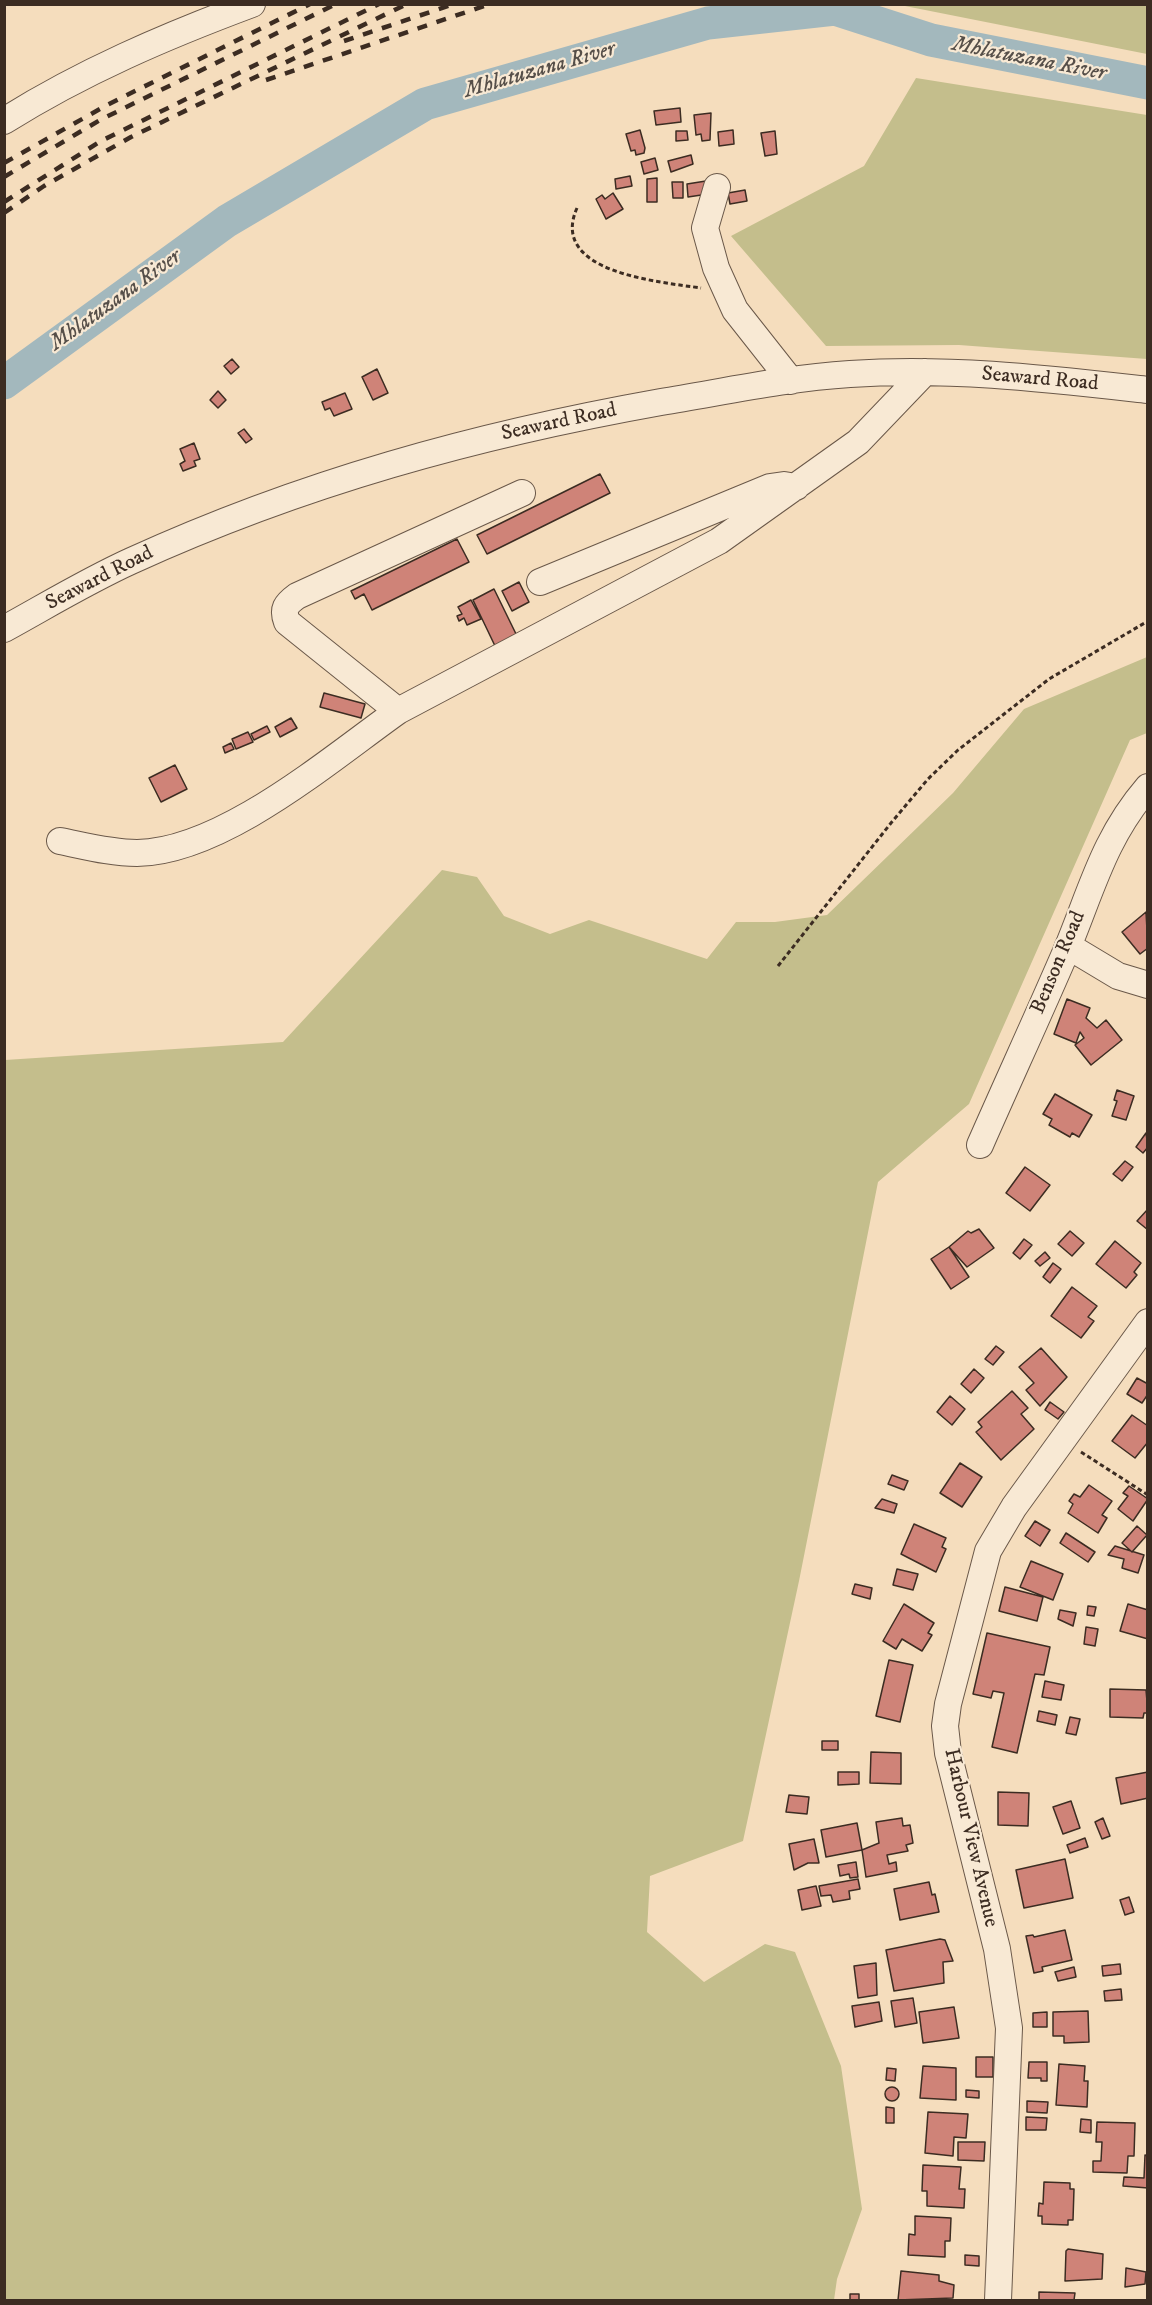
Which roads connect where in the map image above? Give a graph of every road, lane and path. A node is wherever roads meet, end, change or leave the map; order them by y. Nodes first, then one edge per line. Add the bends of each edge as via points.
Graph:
1 (252, 4) edge
2 (4, 121) edge
3 (717, 187) dead end
4 (577, 208) dead end
5 (727, 293) junction
6 (926, 372) junction
7 (791, 381) junction
8 (1148, 390) edge
9 (796, 487) junction
10 (522, 493) dead end
11 (540, 582) dead end
12 (1148, 621) edge
13 (4, 629) edge
14 (398, 711) junction
15 (1148, 787) edge
16 (60, 841) dead end
17 (1068, 946) junction
18 (778, 966) dead end
19 (1148, 985) edge
20 (980, 1145) dead end
21 (1148, 1322) edge
22 (1063, 1441) junction
23 (1148, 1495) edge
24 (998, 2301) edge

1 - 2 street via 98,68
3 - 5 street via 705,228
4 - 5 path via 571,232 574,242 590,258 637,279
5 - 7 street via 735,310
6 - 7 street, Seaward Road via 851,373
6 - 8 street, Seaward Road via 1040,378
6 - 9 street via 858,442
7 - 13 street, Seaward Road via 584,416 436,450 296,493 127,562
9 - 11 street via 770,488
9 - 14 street via 719,542
10 - 14 street via 286,604 283,613 287,622
12 - 18 path via 1048,679 958,750 891,823
14 - 16 street via 224,830 186,846 138,853
15 - 17 street, Benson Road via 1128,810 1104,851
17 - 19 street via 1118,976
17 - 20 street, Benson Road
21 - 22 street, Harbour View Avenue
22 - 23 path
22 - 24 street, Harbour View Avenue via 1002,1525 988,1551 945,1726 948,1753 997,1949 1009,2028

